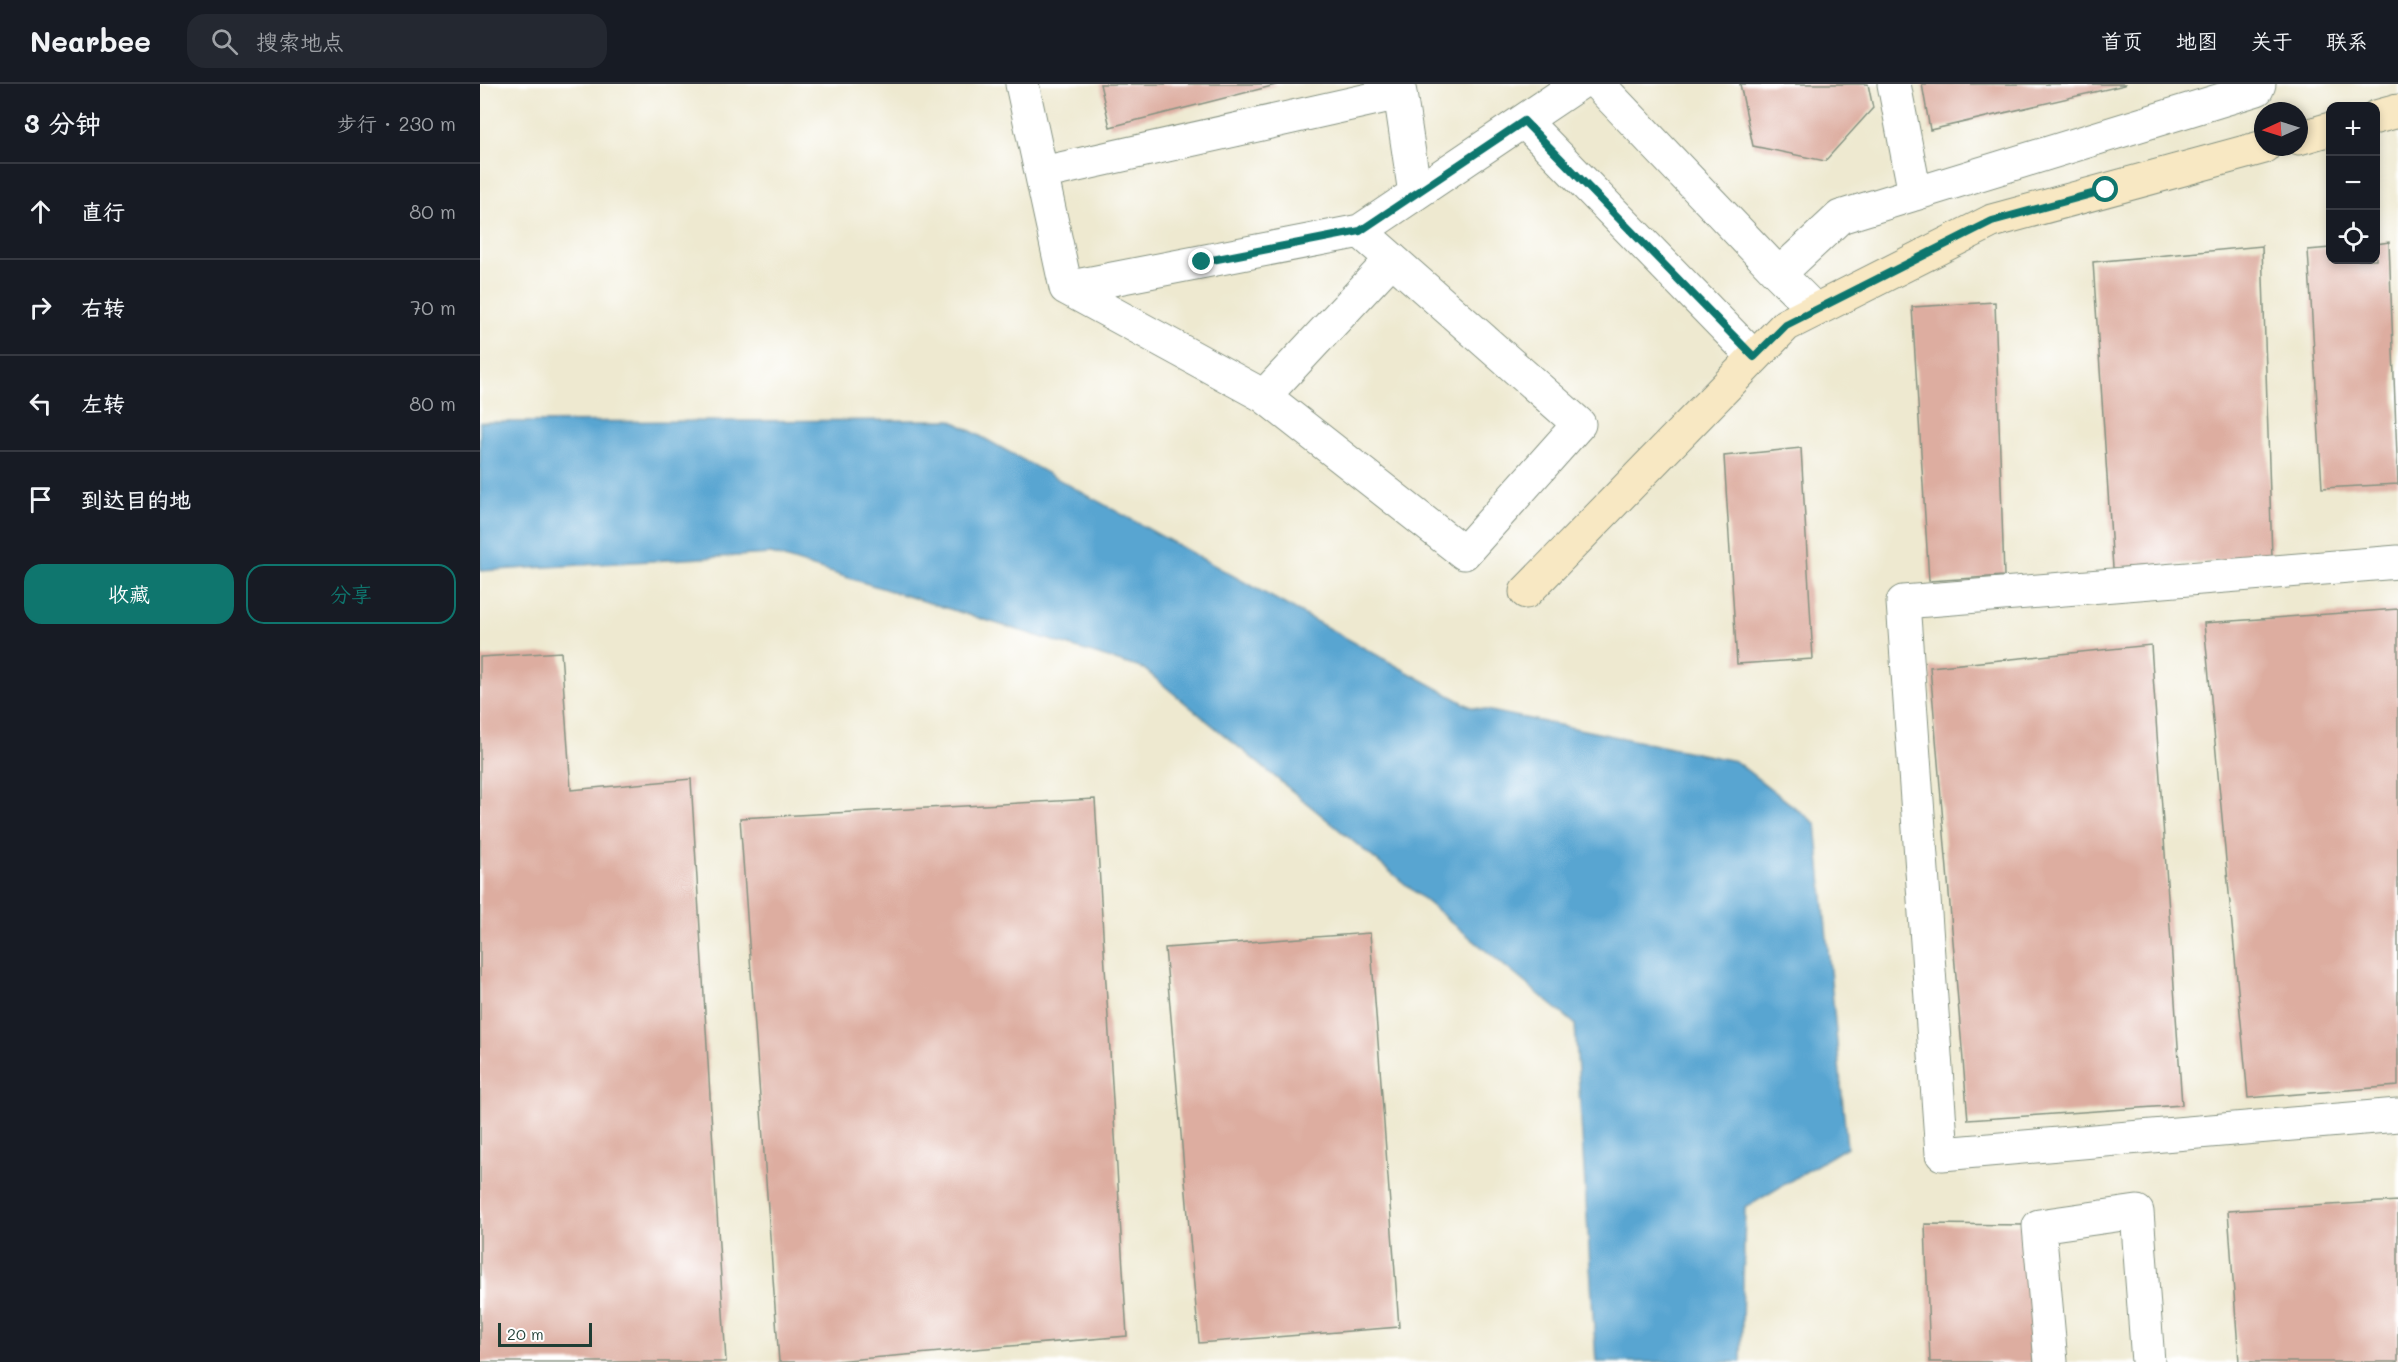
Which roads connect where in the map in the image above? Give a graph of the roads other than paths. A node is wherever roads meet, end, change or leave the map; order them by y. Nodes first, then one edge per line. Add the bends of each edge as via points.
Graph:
1 (1022, 84) edge
2 (1578, 84) edge
3 (1598, 84) edge
4 (1894, 84) edge
5 (2259, 84) edge
6 (1399, 88) edge
7 (2398, 111) edge
8 (2380, 116) edge
9 (1524, 121) junction
10 (2326, 130) edge
11 (2308, 135) edge
12 (2254, 150) edge
13 (1042, 173) junction
14 (1415, 194) junction
15 (1916, 194) junction
16 (1360, 231) junction
17 (1392, 258) junction
18 (1779, 274) junction
19 (1066, 288) junction
20 (1815, 310) junction
21 (1754, 357) junction
22 (1264, 396) junction
23 (2398, 562) edge
24 (1526, 592) dead end
25 (2398, 1115) edge
26 (2051, 1362) edge
27 (2148, 1362) edge

1 - 13 street
2 - 9 street
3 - 18 street
4 - 15 street
5 - 15 street via 2257,89
6 - 13 street
6 - 14 street
7 - 8 street
9 - 14 street
9 - 21 street
10 - 11 street
12 - 20 street via 1992,221
13 - 19 street
14 - 16 street
15 - 18 street via 1840,217
16 - 17 street
16 - 19 street
17 - 22 street
17 - 22 street via 1579,424 1464,553
18 - 20 street
19 - 22 street
20 - 21 street via 1786,325
21 - 24 street
23 - 25 street via 1903,602 1942,1154
26 - 27 street via 2039,1226 2137,1212

